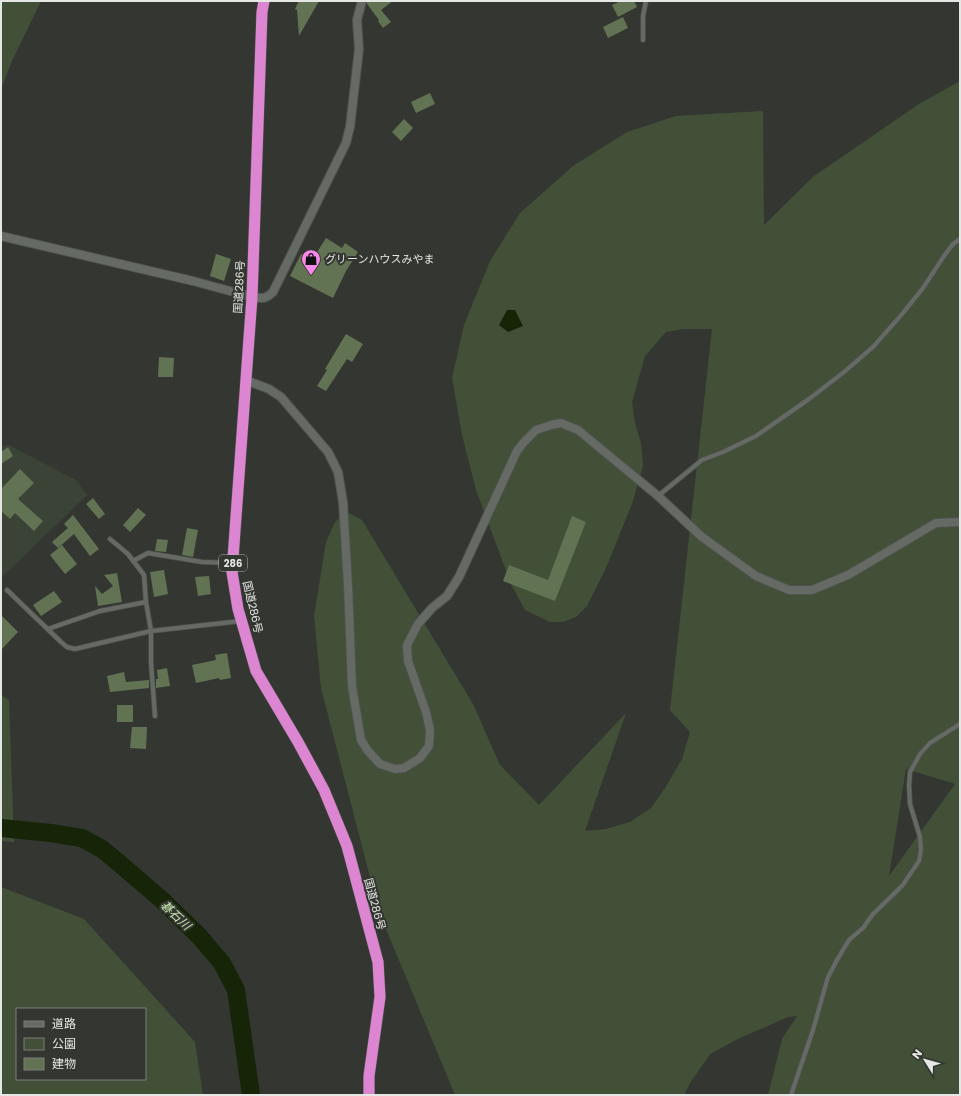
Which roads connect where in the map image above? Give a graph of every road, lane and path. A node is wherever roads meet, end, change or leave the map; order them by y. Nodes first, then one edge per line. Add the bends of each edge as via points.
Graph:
1 (264, 1) edge
2 (362, 1) edge
3 (646, 1) edge
4 (643, 40) dead end
5 (1, 236) edge
6 (960, 239) edge
7 (252, 297) junction
8 (246, 380) junction
9 (658, 496) junction
10 (960, 522) edge
11 (110, 539) dead end
12 (133, 561) junction
13 (232, 563) junction
14 (7, 590) dead end
15 (146, 602) junction
16 (242, 621) junction
17 (48, 629) junction
18 (151, 631) junction
19 (155, 716) dead end
20 (960, 724) edge
21 (369, 1095) edge
22 (791, 1095) edge

1 - 7 highway, 国道286号 / 286 via 258,96
2 - 7 street via 356,20 358,49 346,144 273,292 267,298
3 - 4 lane
5 - 7 street
6 - 9 lane via 953,244 903,313 873,346 844,372 756,436 702,460
7 - 8 highway, 国道286号 / 286
8 - 9 street via 281,397 328,452 338,472 343,502 352,686 361,740 380,764 395,769 404,768 420,758 429,746 430,730 408,662 407,645 418,624 447,596 459,577 524,442 536,430 561,423 578,430
8 - 13 highway, 国道286号 / 286
9 - 10 street via 708,541 756,576 789,590 812,590 848,575 936,523
11 - 12 lane
12 - 13 lane via 148,553 202,562
12 - 15 lane via 144,575
13 - 16 highway, 国道286号 / 286
14 - 17 lane
15 - 17 lane via 100,611
15 - 18 lane
16 - 18 lane
16 - 21 highway, 国道286号 / 286 via 256,671 324,790 349,854 378,962 380,997 369,1076
17 - 18 lane via 67,647 76,649
18 - 19 lane
20 - 22 lane via 930,743 910,772 910,804 920,837 921,850 918,861 902,886 849,940 837,960 828,978

